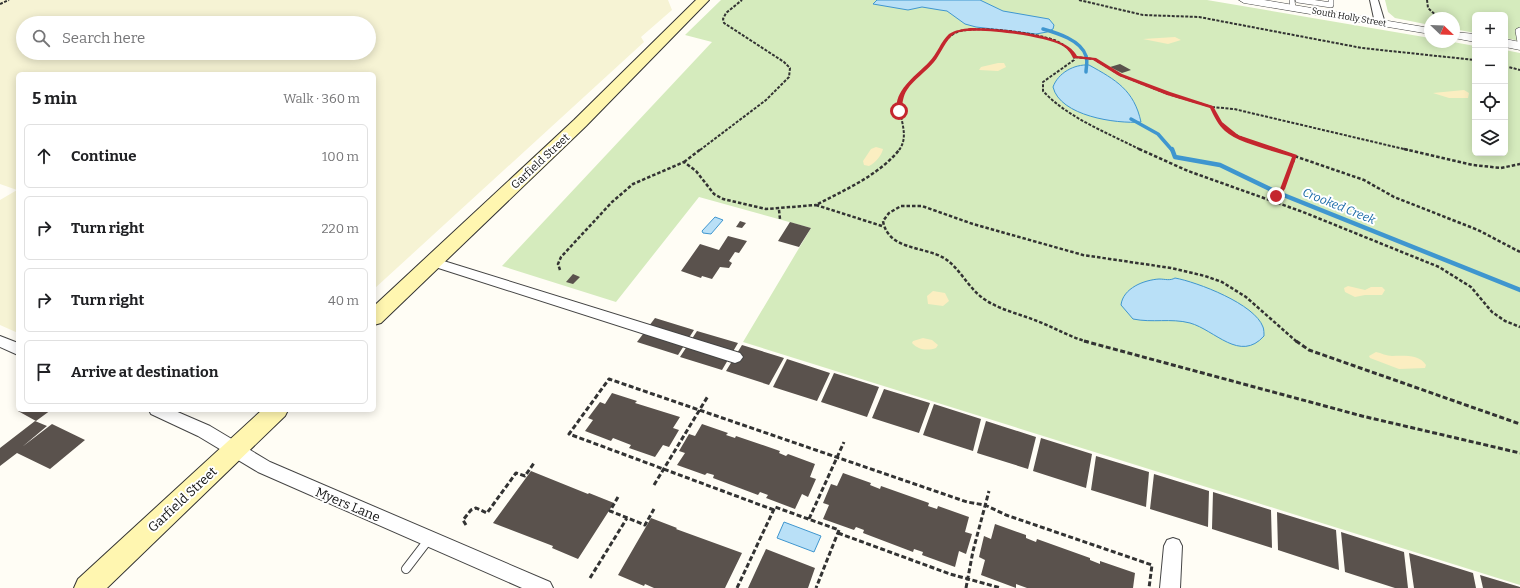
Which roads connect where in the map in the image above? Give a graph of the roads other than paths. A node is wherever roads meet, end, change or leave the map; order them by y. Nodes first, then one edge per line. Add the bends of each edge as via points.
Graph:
1 (703, 0) edge
2 (1244, 0) edge
3 (1374, 0) edge
4 (1294, 3) edge
5 (1331, 3) edge
6 (1380, 23) junction
7 (1424, 30) edge
8 (1520, 30) edge
9 (1460, 36) edge
10 (1472, 38) edge
11 (1520, 42) edge
12 (1508, 44) edge
13 (1520, 46) edge
14 (434, 262) junction
15 (376, 316) edge
16 (0, 340) edge
17 (16, 348) edge
18 (734, 357) dead end
19 (161, 412) edge
20 (275, 412) edge
21 (235, 450) junction
22 (429, 539) junction
23 (1174, 546) dead end
24 (406, 569) dead end
25 (88, 588) edge
26 (543, 588) edge
27 (1170, 588) edge

1 - 14 main road, Garfield Street via 580,123
2 - 4 street, South Holly Street
3 - 6 street
4 - 5 lane
4 - 6 street, South Holly Street
6 - 7 street, South Holly Street
8 - 11 lane
9 - 10 street
12 - 13 street
14 - 15 main road, Garfield Street
14 - 18 street
16 - 17 street
19 - 21 street, Myers Lane via 204,431
20 - 21 main road, Garfield Street
21 - 22 street, Myers Lane via 264,468
21 - 25 main road, Garfield Street
22 - 24 lane
22 - 26 street, Myers Lane
23 - 27 street

